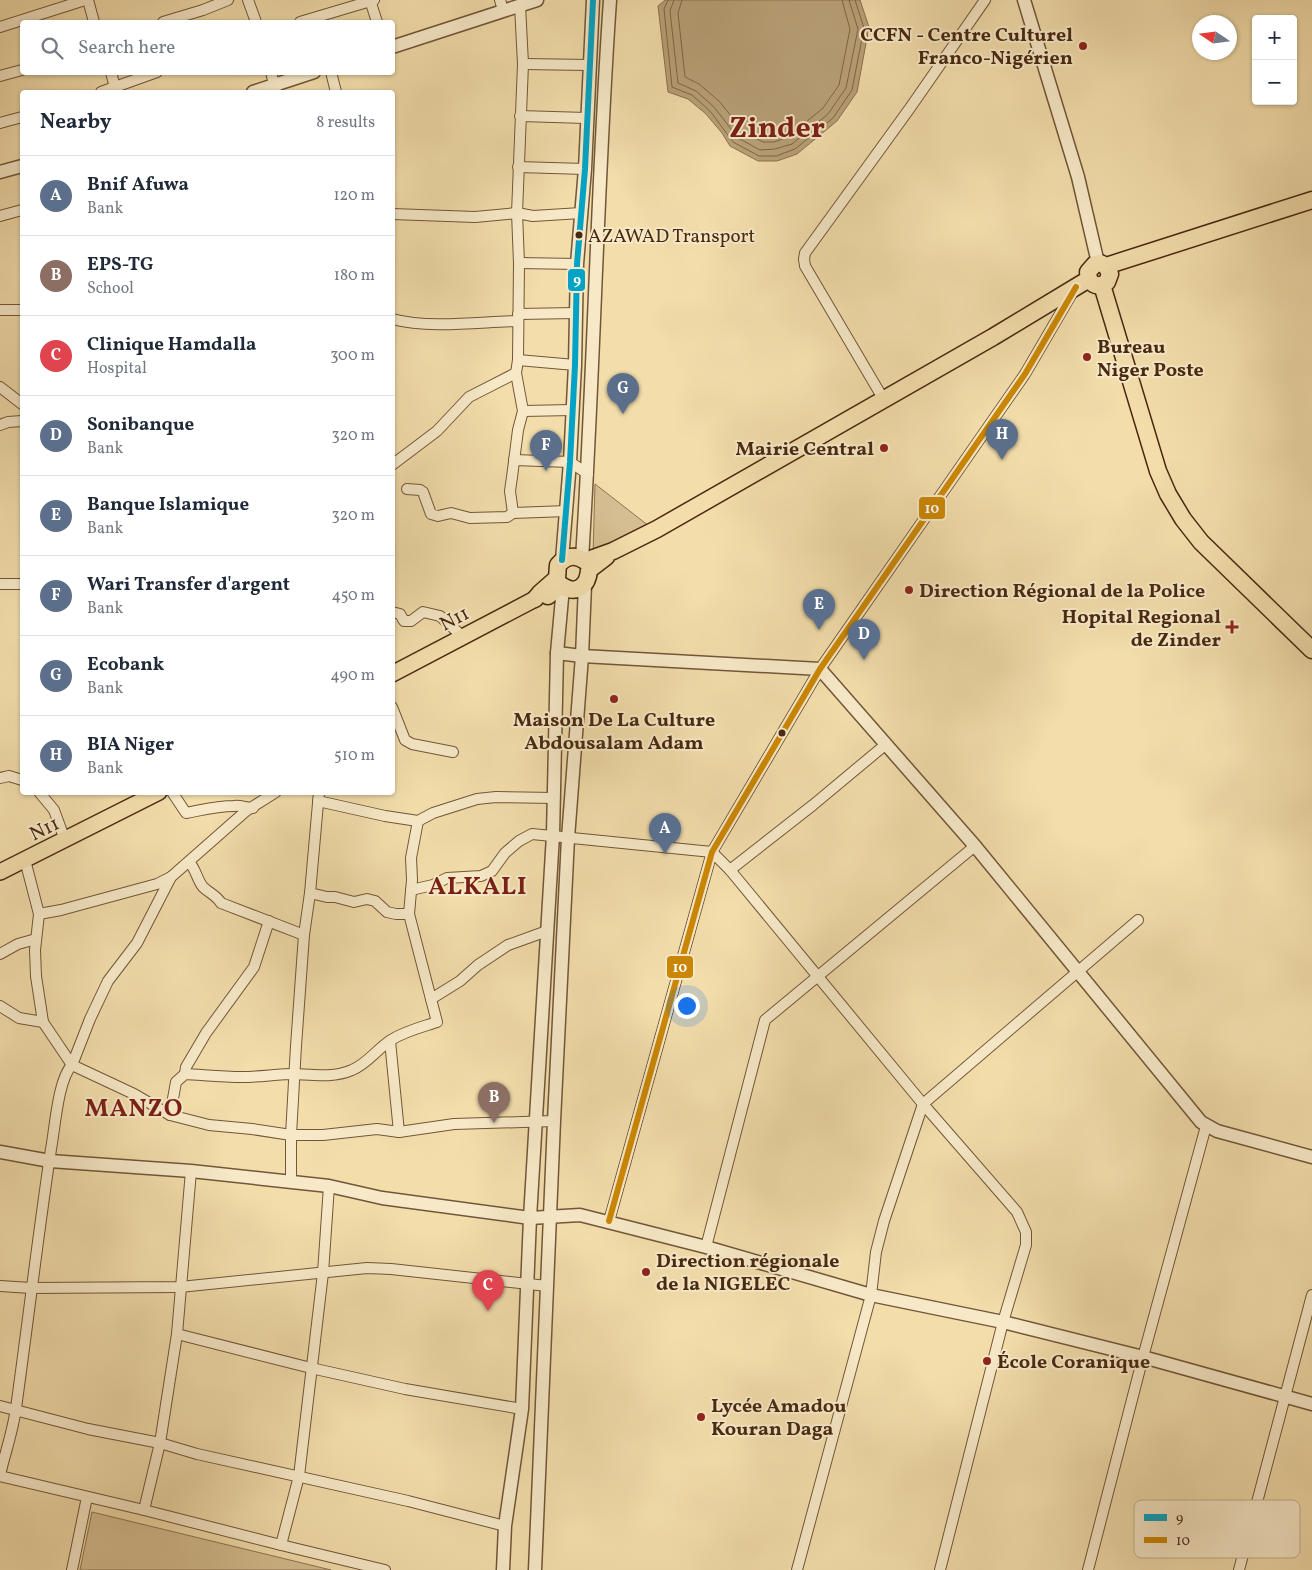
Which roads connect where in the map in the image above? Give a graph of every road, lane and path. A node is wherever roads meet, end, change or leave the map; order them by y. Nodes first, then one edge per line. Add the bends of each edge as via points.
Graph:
1 (87, 0) edge
2 (228, 0) edge
3 (248, 0) edge
4 (372, 0) edge
5 (535, 0) edge
6 (593, 0) edge
7 (610, 0) edge
8 (985, 0) edge
9 (1024, 0) edge
10 (501, 5) edge
11 (520, 5) junction
12 (23, 20) edge
13 (93, 20) edge
14 (170, 20) edge
15 (255, 20) edge
16 (307, 20) edge
17 (377, 20) edge
18 (20, 21) edge
19 (0, 27) edge
20 (395, 46) edge
21 (523, 64) junction
22 (589, 65) junction
23 (20, 71) edge
24 (112, 75) edge
25 (150, 75) edge
26 (272, 75) edge
27 (307, 75) edge
28 (332, 75) edge
29 (0, 76) edge
30 (275, 89) edge
31 (115, 90) edge
32 (336, 90) edge
33 (520, 116) junction
34 (20, 118) edge
35 (586, 118) junction
36 (0, 124) edge
37 (20, 167) edge
38 (518, 167) junction
39 (584, 169) junction
40 (0, 172) edge
41 (1312, 200) edge
42 (1312, 208) edge
43 (20, 211) edge
44 (517, 213) junction
45 (581, 213) junction
46 (395, 214) edge
47 (0, 216) edge
48 (519, 263) junction
49 (577, 264) junction
50 (1098, 277) junction
51 (0, 310) edge
52 (20, 310) edge
53 (576, 313) junction
54 (518, 318) junction
55 (395, 320) edge
56 (518, 360) junction
57 (575, 365) junction
58 (516, 373) junction
59 (0, 388) edge
60 (884, 400) junction
61 (20, 403) edge
62 (572, 410) junction
63 (523, 411) junction
64 (20, 421) edge
65 (0, 425) edge
66 (514, 460) junction
67 (570, 462) junction
68 (395, 463) edge
69 (588, 474) junction
70 (408, 489) dead end
71 (567, 511) junction
72 (513, 513) junction
73 (562, 560) junction
74 (585, 568) junction
75 (560, 583) junction
76 (0, 584) edge
77 (20, 584) edge
78 (535, 599) joint
79 (395, 613) edge
80 (462, 636) junction
81 (1312, 638) edge
82 (1312, 650) edge
83 (557, 653) junction
84 (582, 656) junction
85 (820, 669) junction
86 (395, 672) edge
87 (395, 715) edge
88 (885, 744) junction
89 (453, 752) dead end
90 (0, 778) edge
91 (20, 779) edge
92 (42, 795) edge
93 (153, 795) edge
94 (174, 795) edge
95 (272, 795) edge
96 (318, 797) edge
97 (554, 798) junction
98 (254, 808) junction
99 (418, 821) junction
100 (553, 835) junction
101 (568, 838) junction
102 (65, 840) junction
103 (975, 846) junction
104 (712, 852) junction
105 (25, 860) junction
106 (190, 862) junction
107 (730, 870) junction
108 (0, 872) edge
109 (171, 877) junction
110 (411, 890) junction
111 (310, 893) junction
112 (39, 914) junction
113 (409, 914) junction
114 (1138, 920) dead end
115 (270, 921) junction
116 (547, 931) junction
117 (304, 935) junction
118 (36, 939) junction
119 (0, 954) edge
120 (1077, 971) junction
121 (818, 976) junction
122 (431, 999) junction
123 (0, 1006) edge
124 (43, 1022) junction
125 (390, 1041) junction
126 (72, 1065) junction
127 (184, 1074) junction
128 (295, 1074) junction
129 (923, 1104) junction
130 (170, 1115) junction
131 (554, 1121) junction
132 (537, 1122) junction
133 (1206, 1126) junction
134 (399, 1132) junction
135 (291, 1135) junction
136 (0, 1152) edge
137 (1312, 1157) edge
138 (50, 1161) junction
139 (191, 1171) junction
140 (291, 1182) junction
141 (329, 1186) junction
142 (530, 1218) junction
143 (550, 1218) junction
144 (609, 1221) junction
145 (706, 1247) junction
146 (323, 1273) junction
147 (528, 1285) junction
148 (0, 1286) edge
149 (547, 1286) junction
150 (180, 1287) junction
151 (31, 1288) junction
152 (871, 1295) junction
153 (1312, 1295) edge
154 (1003, 1322) junction
155 (177, 1334) junction
156 (1143, 1358) junction
157 (310, 1368) junction
158 (1285, 1397) junction
159 (1312, 1404) edge
160 (0, 1406) edge
161 (522, 1409) junction
162 (15, 1411) junction
163 (160, 1443) junction
164 (0, 1476) edge
165 (299, 1476) junction
166 (87, 1497) junction
167 (1258, 1500) edge
168 (144, 1510) junction
169 (505, 1526) junction
170 (281, 1545) junction
171 (72, 1570) edge
172 (385, 1570) edge
173 (503, 1570) edge
174 (535, 1570) edge
175 (797, 1570) edge
176 (940, 1570) edge
177 (1088, 1570) edge

1 - 12 street
1 - 13 street
2 - 14 street
3 - 15 street
4 - 16 street
4 - 17 street
5 - 11 street
6 - 22 street
7 - 69 street
8 - 60 street via 805,253 805,266
9 - 50 street via 1078,177
10 - 11 street
10 - 20 street
11 - 21 street
18 - 19 street
21 - 22 street
21 - 33 street
22 - 35 street
23 - 29 street
24 - 31 street
25 - 31 street
26 - 30 street
27 - 30 street
28 - 32 street
33 - 35 street
33 - 38 street
34 - 36 street
35 - 39 street
37 - 40 street
38 - 39 street
38 - 44 street
39 - 45 street
41 - 50 highway
42 - 50 highway
43 - 47 street
44 - 45 street via 534,216
44 - 46 street via 475,217
44 - 48 street
45 - 49 street
48 - 49 street
48 - 54 street
49 - 53 street
50 - 60 highway
50 - 81 highway via 1167,470 1190,517
50 - 82 highway via 1168,494 1200,542
50 - 85 street via 1025,374
51 - 52 street
53 - 54 street
53 - 57 street
54 - 55 street via 432,324
54 - 56 street
56 - 57 street
56 - 58 street
57 - 62 street
58 - 63 street
58 - 68 street via 468,398 437,430
59 - 61 street
60 - 74 highway
62 - 63 street
62 - 67 street
63 - 66 street
64 - 65 street
66 - 67 street
66 - 72 street via 510,491
67 - 69 street
67 - 71 street
69 - 74 street
70 - 72 street via 423,492 431,514 438,516 451,513 470,518 507,517
71 - 72 street
71 - 73 street
73 - 74 highway via 572,556
73 - 75 highway via 558,565
74 - 75 highway via 574,590
74 - 84 street
75 - 78 highway
75 - 83 street
76 - 77 street
78 - 80 main road, N11
79 - 80 street via 411,621 423,612 440,616
80 - 86 main road, N11
83 - 84 street
83 - 97 street
84 - 85 street
84 - 101 street
85 - 88 street
85 - 104 street
87 - 89 street via 405,740
88 - 103 street
88 - 107 street
90 - 91 street via 9,776
92 - 102 street via 54,810
93 - 102 main road, N11
94 - 98 street via 186,813 237,805
95 - 98 street
96 - 99 street via 385,816
96 - 111 street
97 - 99 street via 477,799
97 - 100 street
98 - 106 street via 246,811
99 - 110 street via 411,858
100 - 101 street
100 - 110 street via 528,835 504,853 492,871 481,876 447,878
100 - 116 street
101 - 104 street
101 - 131 street
102 - 105 main road, N11
103 - 120 street
103 - 121 street
104 - 107 street
104 - 144 street
105 - 108 main road, N11
105 - 112 street
106 - 109 street
106 - 115 street via 203,887 221,903
107 - 121 street
109 - 112 street via 157,884
109 - 126 street via 137,943 108,981
110 - 113 street
111 - 113 street via 354,902 368,899 387,912
111 - 117 street
112 - 118 street
113 - 122 street
114 - 120 street
115 - 117 street
115 - 127 street via 254,967 206,1033
116 - 122 street via 508,945
116 - 132 street
117 - 128 street
118 - 119 street
118 - 124 street via 36,976
120 - 129 street
120 - 133 street
121 - 129 street
121 - 145 street via 765,1020
122 - 125 street via 437,1022
123 - 124 street via 19,1018
124 - 126 street
125 - 128 street via 351,1071 313,1076
125 - 134 street
126 - 130 street
126 - 138 street via 62,1083
127 - 128 street via 242,1077
127 - 130 street via 176,1082
128 - 135 street
129 - 152 street via 884,1221 876,1252
129 - 154 street via 1022,1221 1026,1245
130 - 135 street via 209,1125
131 - 132 street
131 - 143 street
132 - 134 street via 454,1124
132 - 142 street
133 - 137 street
133 - 156 street
134 - 135 street via 377,1129
135 - 140 street
136 - 138 street
138 - 139 street
138 - 151 street
139 - 140 street
139 - 150 street
140 - 141 street
141 - 142 street via 382,1198
141 - 146 street
142 - 143 street
142 - 147 street
143 - 144 street via 580,1215
143 - 149 street
144 - 145 street
145 - 152 street
146 - 147 street via 391,1269
146 - 150 street
146 - 157 street
147 - 149 street
147 - 161 street
148 - 151 street
149 - 174 street
150 - 151 street
150 - 155 street
151 - 162 street
152 - 154 street
152 - 175 street
153 - 158 street
154 - 156 street
154 - 176 street
155 - 157 street
155 - 163 street
156 - 158 street
156 - 177 street
157 - 161 street via 405,1389
157 - 165 street
158 - 159 street
158 - 167 street
160 - 162 street
161 - 169 street
162 - 163 street
162 - 164 street
163 - 165 street
163 - 168 street
164 - 166 street
165 - 169 street
165 - 170 street
166 - 168 street
166 - 171 street
168 - 170 street
169 - 173 street
170 - 172 street

